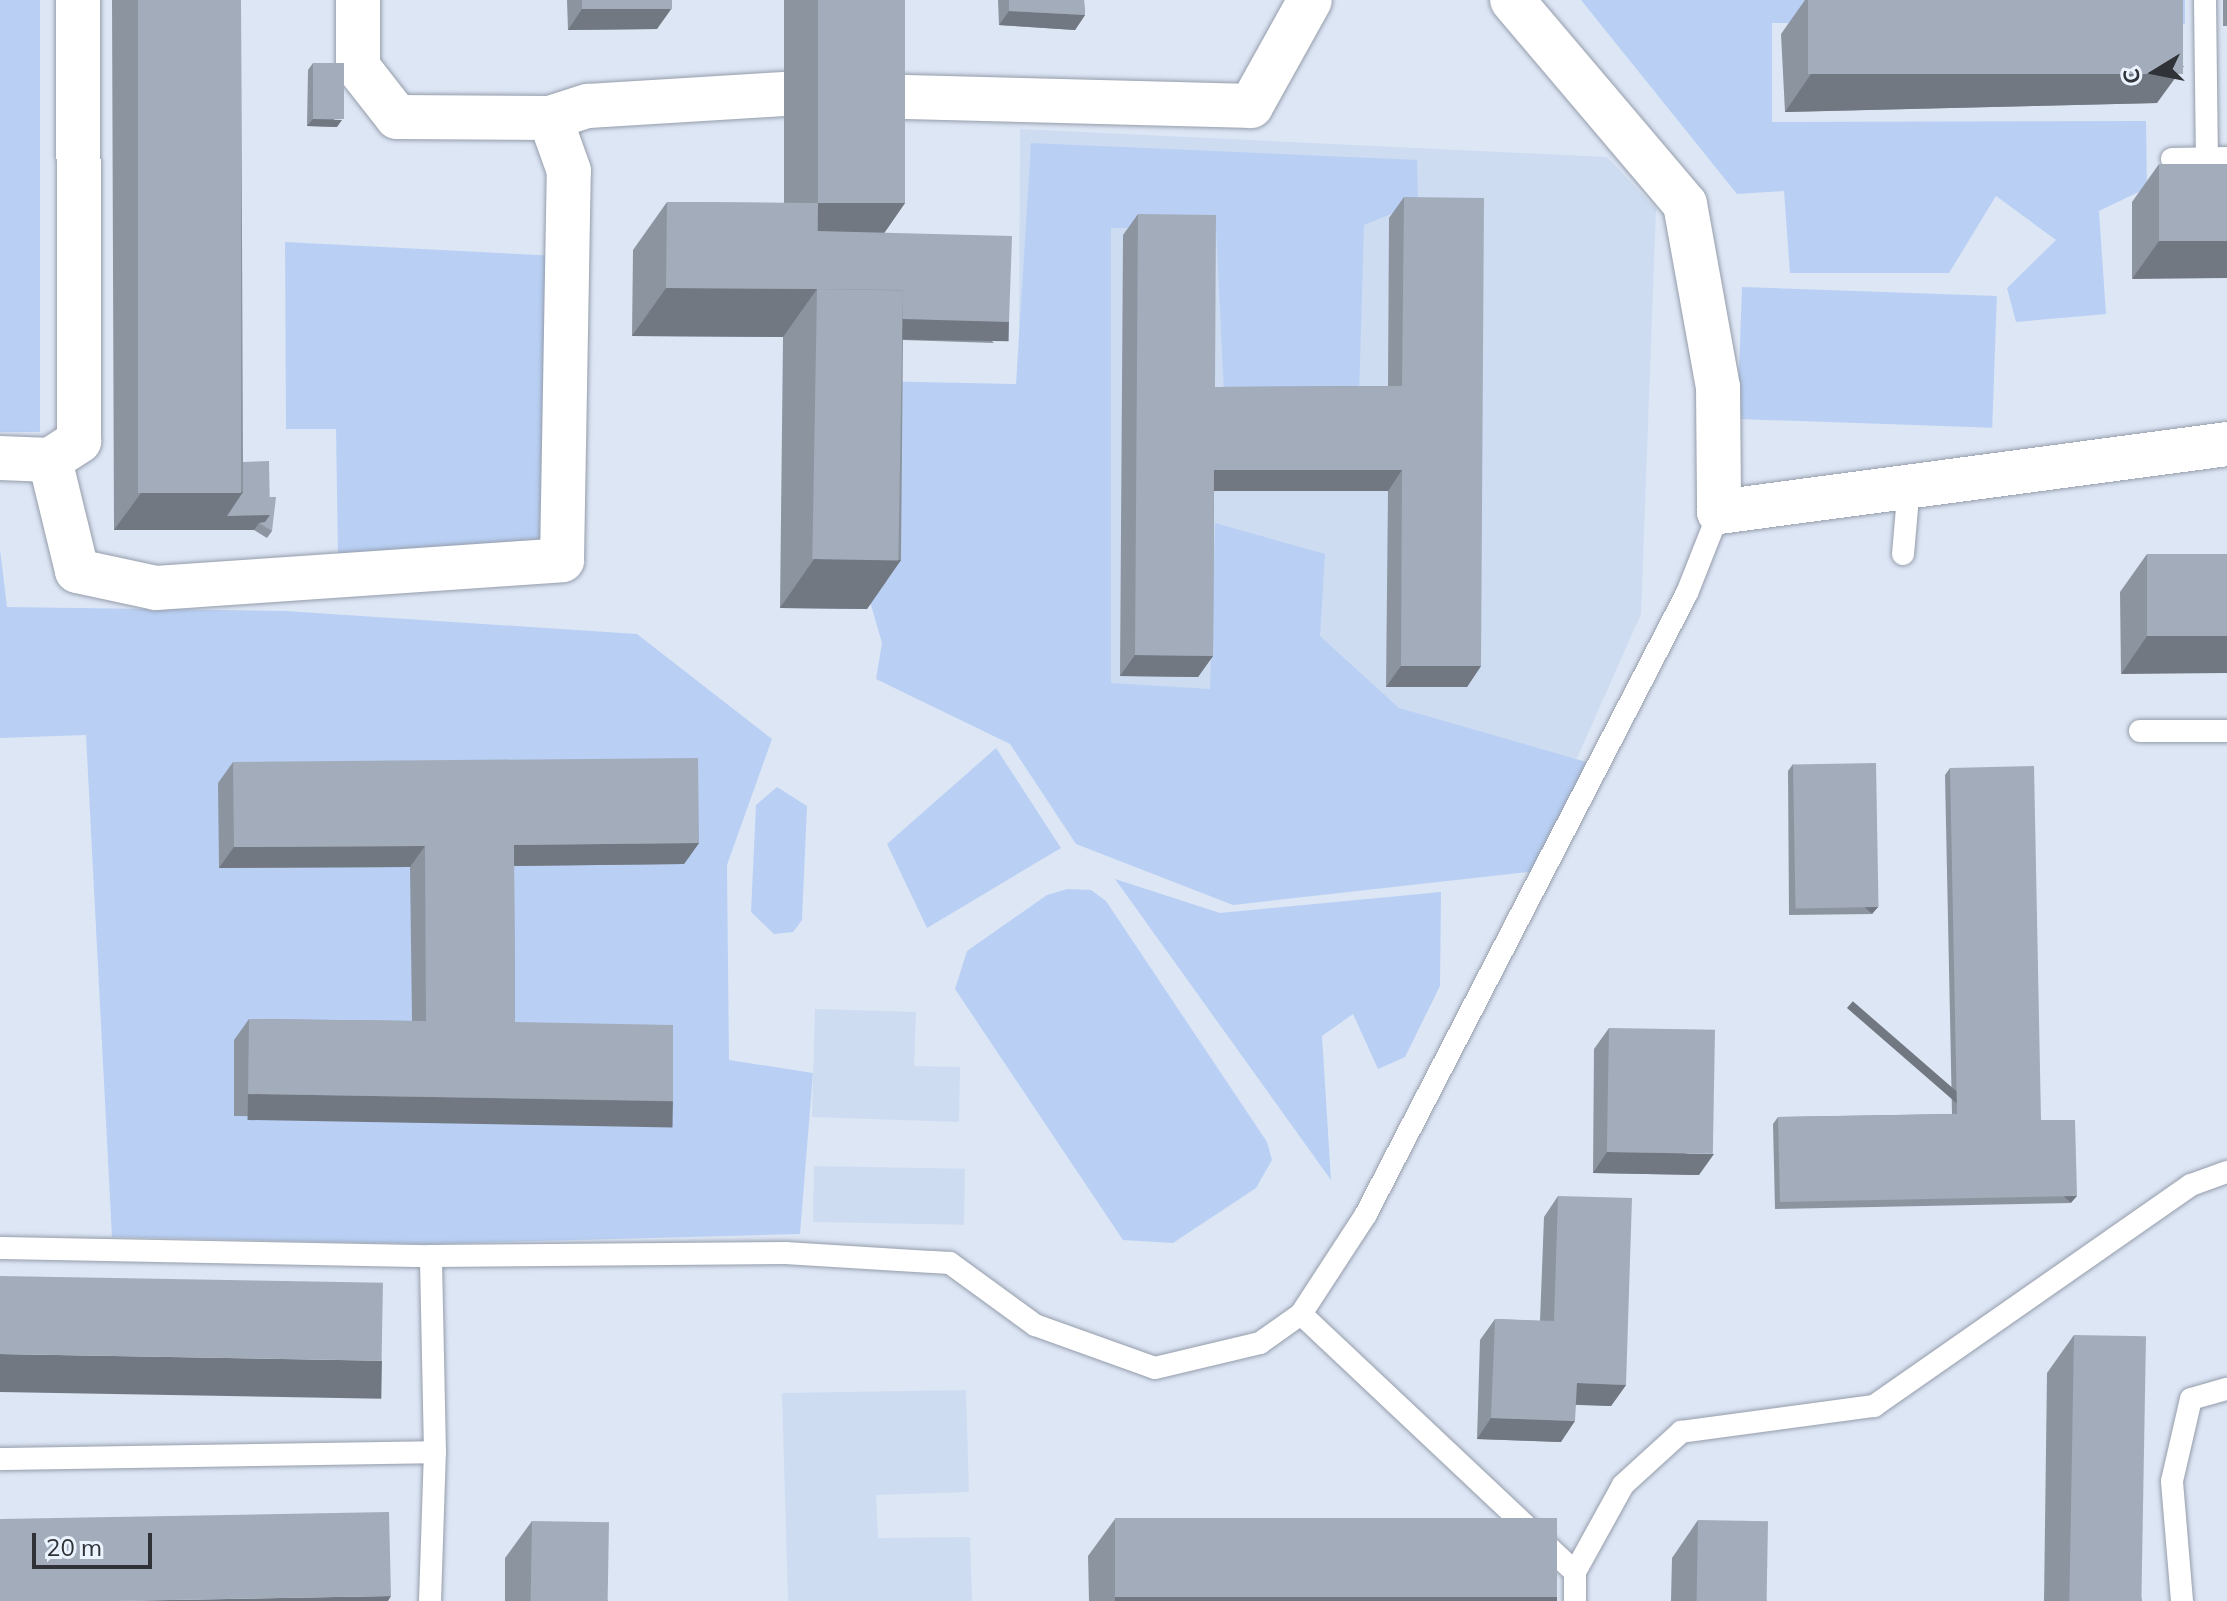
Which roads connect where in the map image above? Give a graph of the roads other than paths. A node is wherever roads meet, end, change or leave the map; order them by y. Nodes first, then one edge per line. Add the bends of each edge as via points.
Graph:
1 (78, 0) edge
2 (358, 0) edge
3 (1310, 0) edge
4 (1512, 0) edge
5 (2205, 0) edge
6 (784, 94) dead end
7 (871, 96) edge
8 (550, 118) junction
9 (2217, 158) edge
10 (2172, 159) dead end
11 (2227, 444) edge
12 (0, 458) edge
13 (50, 460) junction
14 (1909, 486) junction
15 (1719, 512) junction
16 (1903, 554) dead end
17 (2140, 731) dead end
18 (2227, 731) edge
19 (2227, 1172) edge
20 (0, 1248) edge
21 (431, 1256) junction
22 (1301, 1314) junction
23 (2227, 1389) edge
24 (435, 1452) junction
25 (0, 1459) edge
26 (1575, 1572) junction
27 (430, 1601) edge
28 (1575, 1601) edge
29 (2182, 1601) edge

1 - 13 street via 79,441
2 - 8 street via 358,67 397,117
3 - 7 street via 1251,106
4 - 15 street via 1685,204 1718,387
5 - 9 lane
6 - 8 street via 588,106
8 - 13 street via 569,171 562,560 142,585 77,571
9 - 10 lane
11 - 14 street
12 - 13 street
14 - 15 street
14 - 16 lane
15 - 22 lane via 1687,593 1365,1216
17 - 18 lane
19 - 26 lane via 2191,1185 1874,1406 1681,1432 1623,1485
20 - 21 lane
21 - 22 lane via 785,1253 950,1263 1035,1325 1155,1368 1260,1343
21 - 24 lane
22 - 26 lane
23 - 29 lane via 2191,1399 2172,1481
24 - 25 lane
24 - 27 lane
26 - 28 lane

